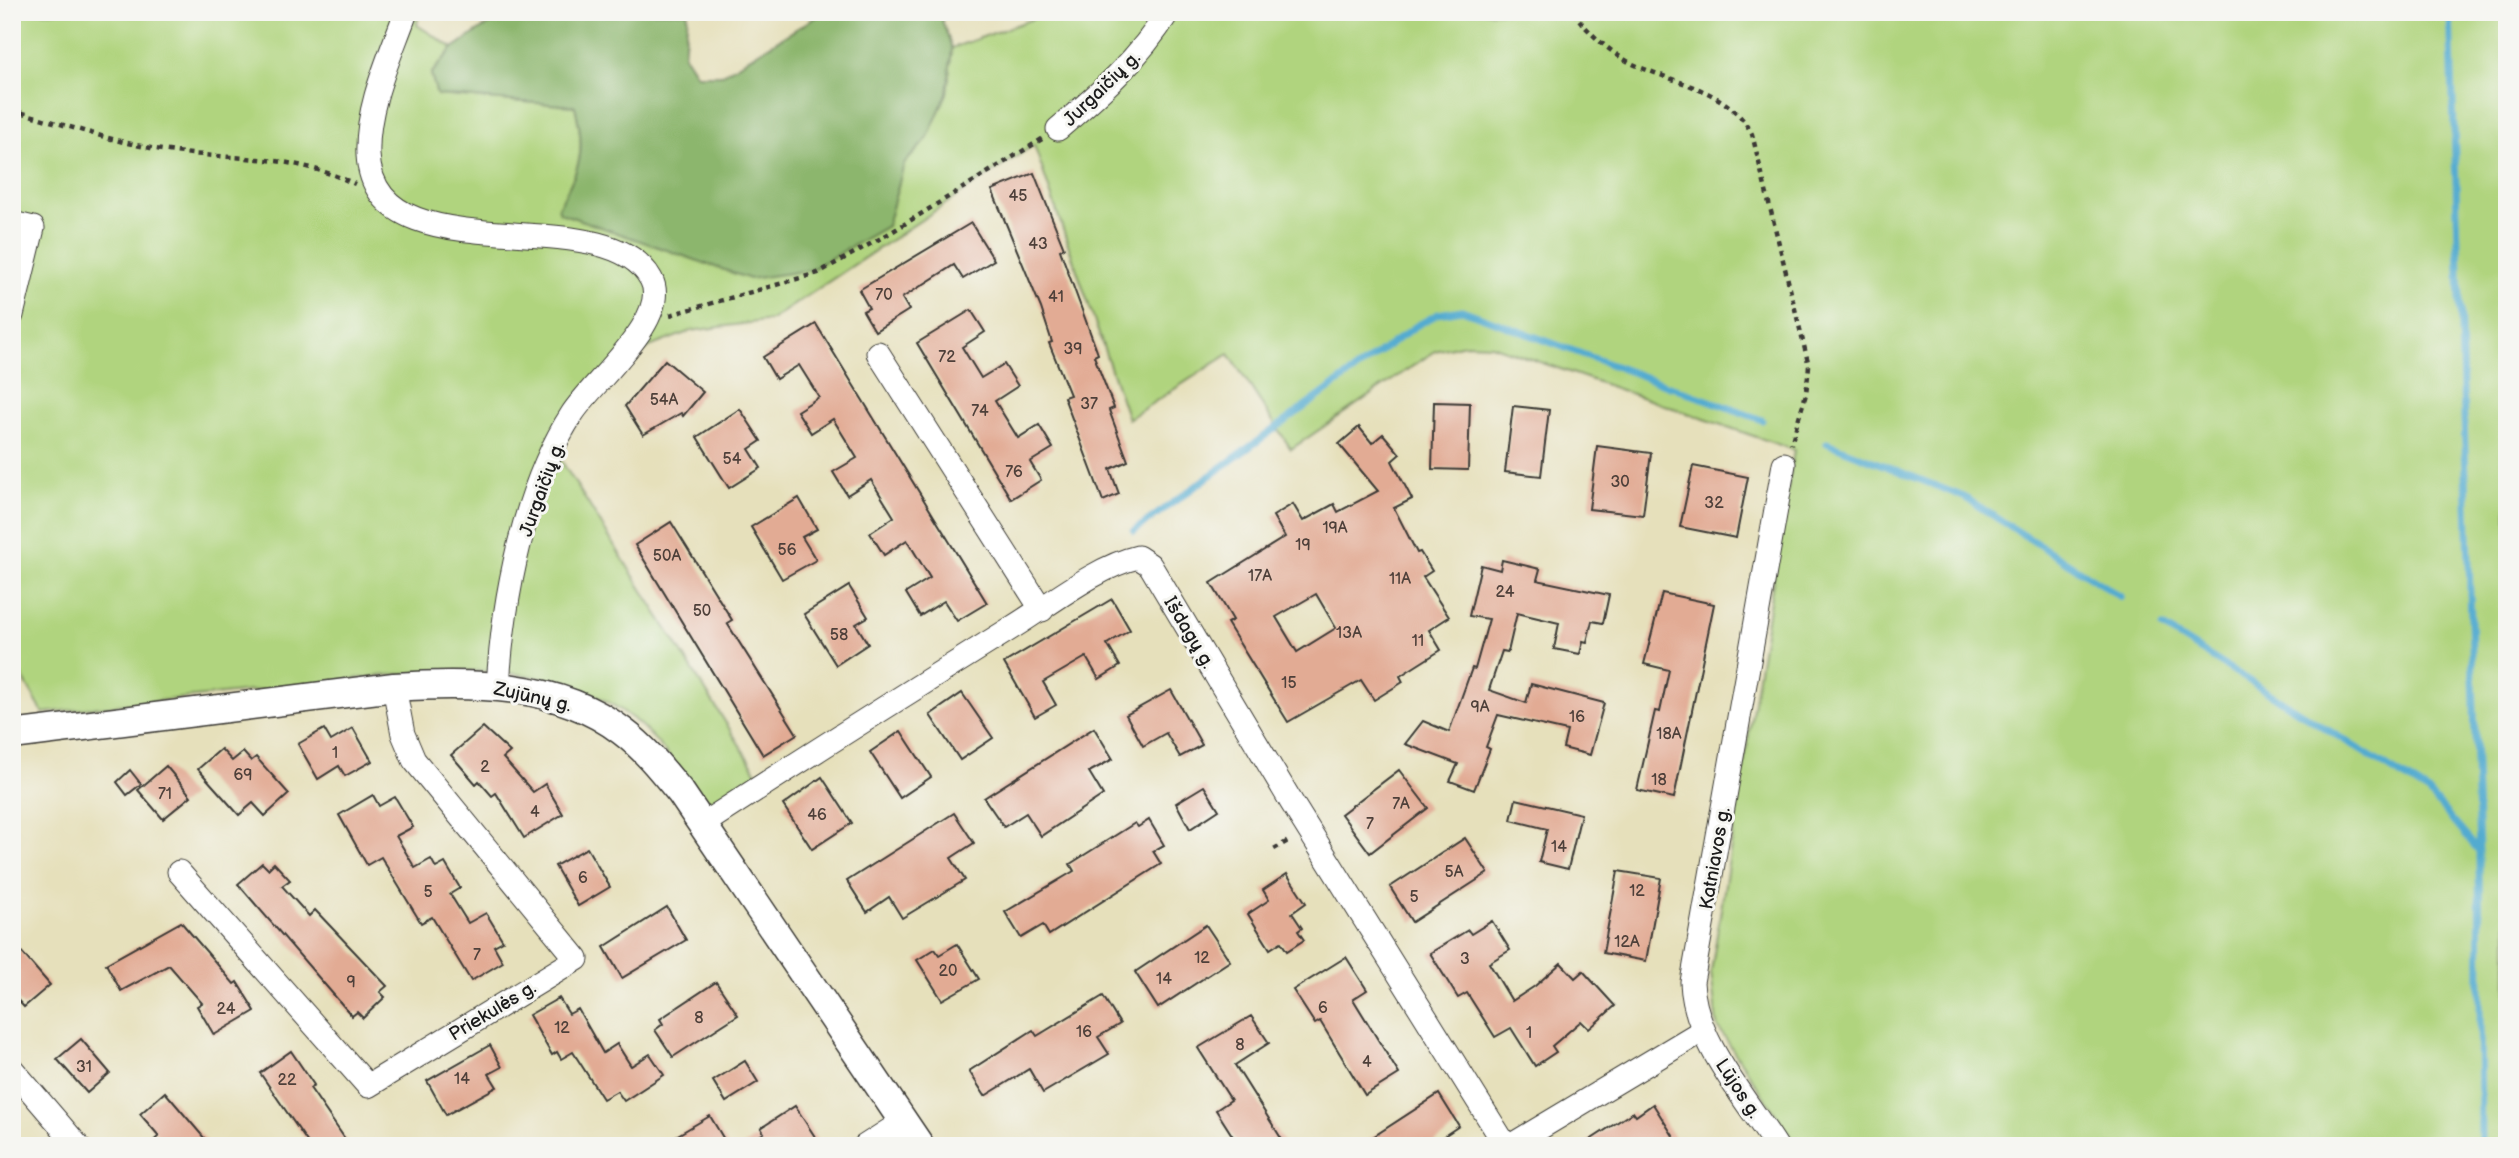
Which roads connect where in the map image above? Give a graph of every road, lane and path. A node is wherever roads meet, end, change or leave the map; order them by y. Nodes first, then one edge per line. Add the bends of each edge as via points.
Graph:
1 (407, 12) edge
2 (1167, 12) edge
3 (1573, 12) edge
4 (12, 110) edge
5 (1058, 129) joint
6 (388, 200) junction
7 (12, 223) edge
8 (12, 315) edge
9 (649, 320) junction
10 (878, 353) dead end
11 (1784, 464) joint
12 (1042, 610) junction
13 (394, 687) junction
14 (498, 687) junction
15 (12, 735) edge
16 (703, 824) junction
17 (178, 872) dead end
18 (1702, 1031) junction
19 (12, 1069) edge
20 (904, 1121) junction
21 (78, 1146) edge
22 (865, 1146) edge
23 (920, 1146) edge
24 (1508, 1146) edge
25 (1776, 1146) edge

1 - 6 street via 379,84 368,155 374,180
2 - 5 street, Jurgaičių g. via 1107,88
3 - 11 path via 1587,30 1628,62 1733,107 1752,134 1809,366 1806,394
4 - 6 path via 161,150 307,165
5 - 9 path via 818,273
6 - 9 street via 402,213 428,222 508,236 578,238 608,247 637,262 651,280 655,298
7 - 8 street via 33,228
9 - 14 street, Jurgaičių g. via 588,390 549,456 507,594
10 - 12 street
11 - 18 street, Katniavos g. via 1692,982 1693,1006
12 - 16 street, Išdagų g.
12 - 24 street, Išdagų g. via 1122,561 1138,557 1150,565 1292,803
13 - 14 main road, Zujūnų g.
13 - 15 main road, Zujūnų g.
13 - 17 street, Priekulės g. via 403,734 414,760 577,959 368,1086
14 - 16 main road, Zujūnų g. via 545,695 582,708 621,730 653,758
16 - 20 main road, Zujūnų g.
18 - 24 street
18 - 25 street, Lūjos g.
19 - 21 street
20 - 22 street
20 - 23 main road, Zujūnų g.

